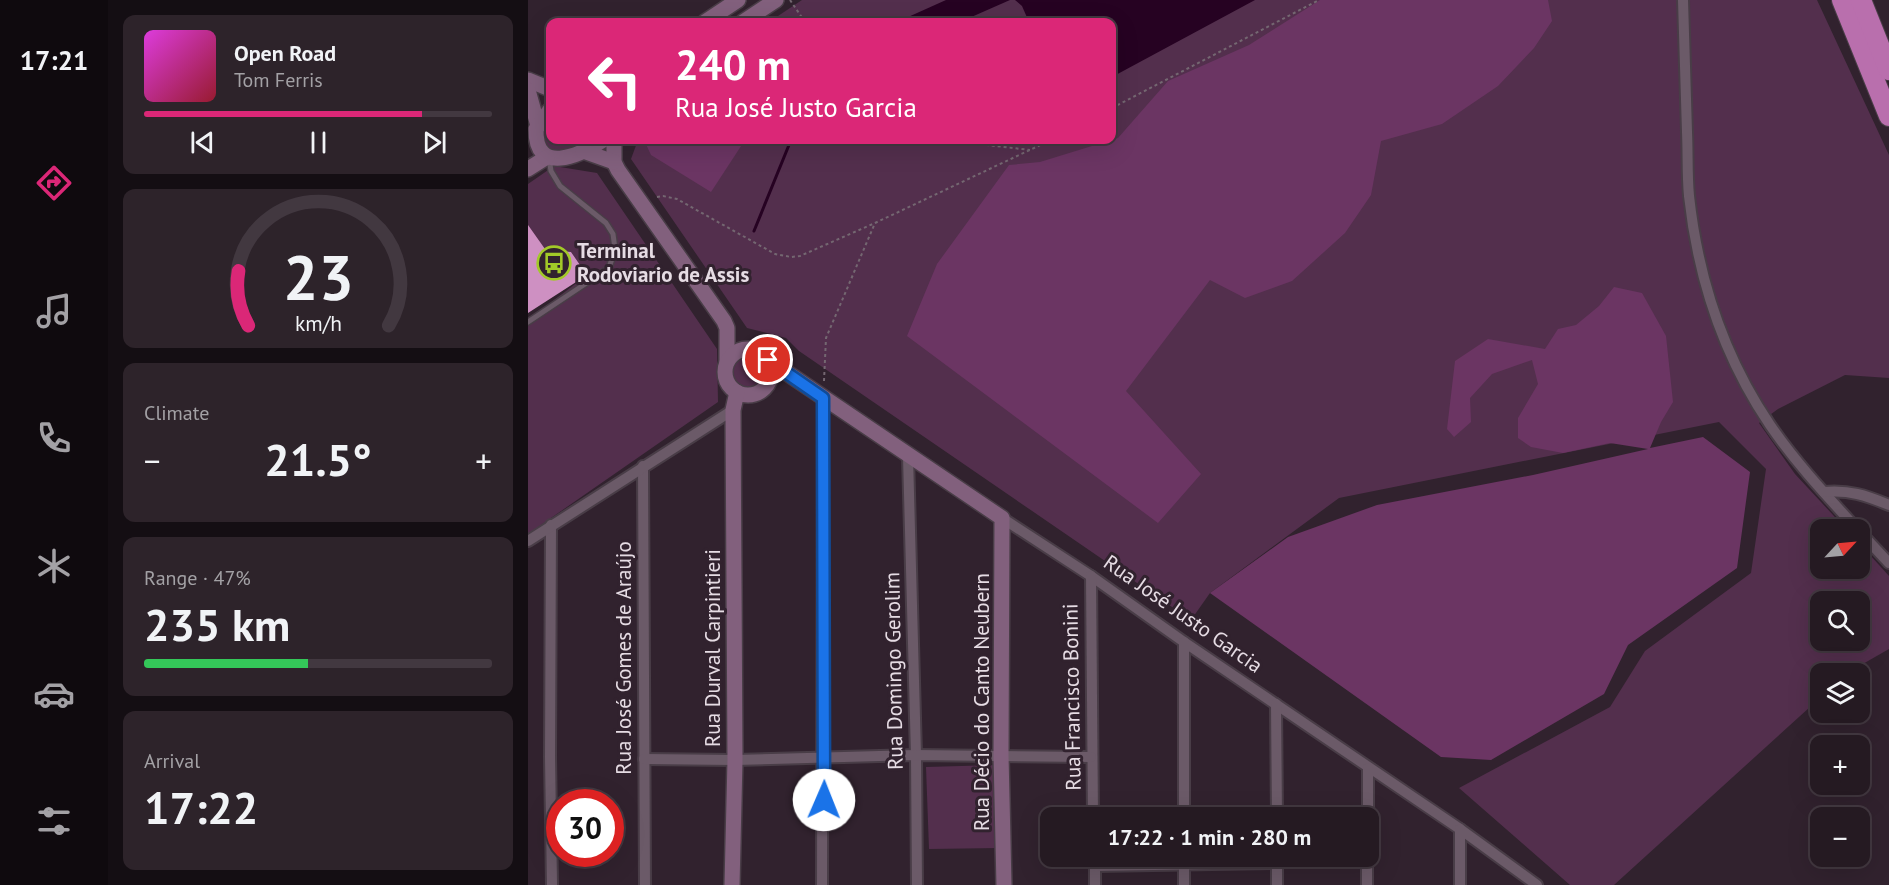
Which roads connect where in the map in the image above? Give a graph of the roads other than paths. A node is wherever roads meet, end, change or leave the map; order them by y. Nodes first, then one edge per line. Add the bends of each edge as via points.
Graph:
1 (738, 0) edge
2 (776, 0) edge
3 (1683, 0) edge
4 (1828, 0) edge
5 (1842, 0) edge
6 (1861, 0) edge
7 (711, 18) edge
8 (748, 18) edge
9 (1881, 74) edge
10 (528, 80) edge
11 (546, 87) edge
12 (528, 90) edge
13 (546, 116) edge
14 (1889, 116) edge
15 (537, 128) junction
16 (596, 144) edge
17 (614, 144) edge
18 (528, 145) edge
19 (584, 151) junction
20 (548, 158) junction
21 (614, 162) junction
22 (528, 169) edge
23 (528, 322) edge
24 (727, 328) junction
25 (750, 349) junction
26 (768, 360) junction
27 (727, 362) junction
28 (769, 382) junction
29 (801, 382) junction
30 (737, 392) junction
31 (823, 398) junction
32 (733, 410) junction
33 (908, 456) junction
34 (643, 466) junction
35 (1824, 492) junction
36 (1889, 505) edge
37 (1002, 518) junction
38 (1848, 519) edge
39 (551, 525) junction
40 (528, 541) edge
41 (1870, 543) edge
42 (1889, 563) edge
43 (1091, 576) junction
44 (1184, 642) junction
45 (1276, 704) junction
46 (916, 755) junction
47 (1001, 755) junction
48 (824, 757) junction
49 (1091, 757) junction
50 (644, 759) junction
51 (735, 760) junction
52 (1368, 768) junction
53 (1093, 807) edge
54 (1184, 807) edge
55 (1277, 807) edge
56 (1368, 807) edge
57 (1460, 829) junction
58 (1095, 867) edge
59 (1184, 867) edge
60 (1277, 867) edge
61 (1367, 867) edge
62 (552, 885) edge
63 (645, 885) edge
64 (732, 885) edge
65 (822, 885) edge
66 (917, 885) edge
67 (1004, 885) edge
68 (1095, 885) edge
69 (1184, 885) edge
70 (1277, 885) edge
71 (1367, 885) edge
72 (1460, 885) edge
73 (1537, 885) edge

1 - 7 street
2 - 8 street
3 - 35 street via 1689,195 1708,293 1723,338 1745,384 1800,467
4 - 9 highway
5 - 9 highway
6 - 9 highway
9 - 14 highway
10 - 11 street
12 - 15 street
13 - 15 street
15 - 18 street
15 - 20 street via 538,147
16 - 19 street
17 - 21 street
19 - 20 street
19 - 21 street
20 - 22 street
20 - 23 lane via 560,186 606,223 615,249 609,268
21 - 24 street
24 - 25 street
24 - 27 street
25 - 26 street
25 - 27 street via 736,352
26 - 28 street
26 - 29 street, Rua José Justo Garcia
27 - 30 street via 727,382
28 - 29 street
28 - 30 street via 759,393
29 - 31 street, Rua José Justo Garcia
30 - 32 street, Rua Durval Carpintieri
31 - 33 street, Rua José Justo Garcia
31 - 48 street
32 - 34 street
32 - 51 street, Rua Durval Carpintieri
33 - 37 street, Rua José Justo Garcia
33 - 46 street, Rua Domingo Gerolim
34 - 39 street
34 - 50 street, Rua José Gomes de Araújo
35 - 36 street via 1854,492
35 - 38 street
37 - 43 street, Rua José Justo Garcia
37 - 47 street, Rua Décio do Canto Neubern
39 - 40 street
39 - 62 street
41 - 42 street
43 - 44 street, Rua José Justo Garcia
43 - 49 street, Rua Francisco Bonini
44 - 45 street, Rua José Justo Garcia
44 - 54 street
45 - 52 street, Rua José Justo Garcia
45 - 55 street
46 - 47 street
46 - 48 street
46 - 66 street, Rua Domingo Gerolim
47 - 49 street
47 - 67 street, Rua Décio do Canto Neubern
48 - 51 street
48 - 65 street
49 - 53 street, Rua Francisco Bonini
50 - 51 street
50 - 63 street, Rua José Gomes de Araújo
51 - 64 street, Rua Durval Carpintieri
52 - 56 street
52 - 57 street, Rua José Justo Garcia
57 - 72 street
57 - 73 street, Rua José Justo Garcia
58 - 68 street
59 - 69 street
60 - 70 street
61 - 71 street

